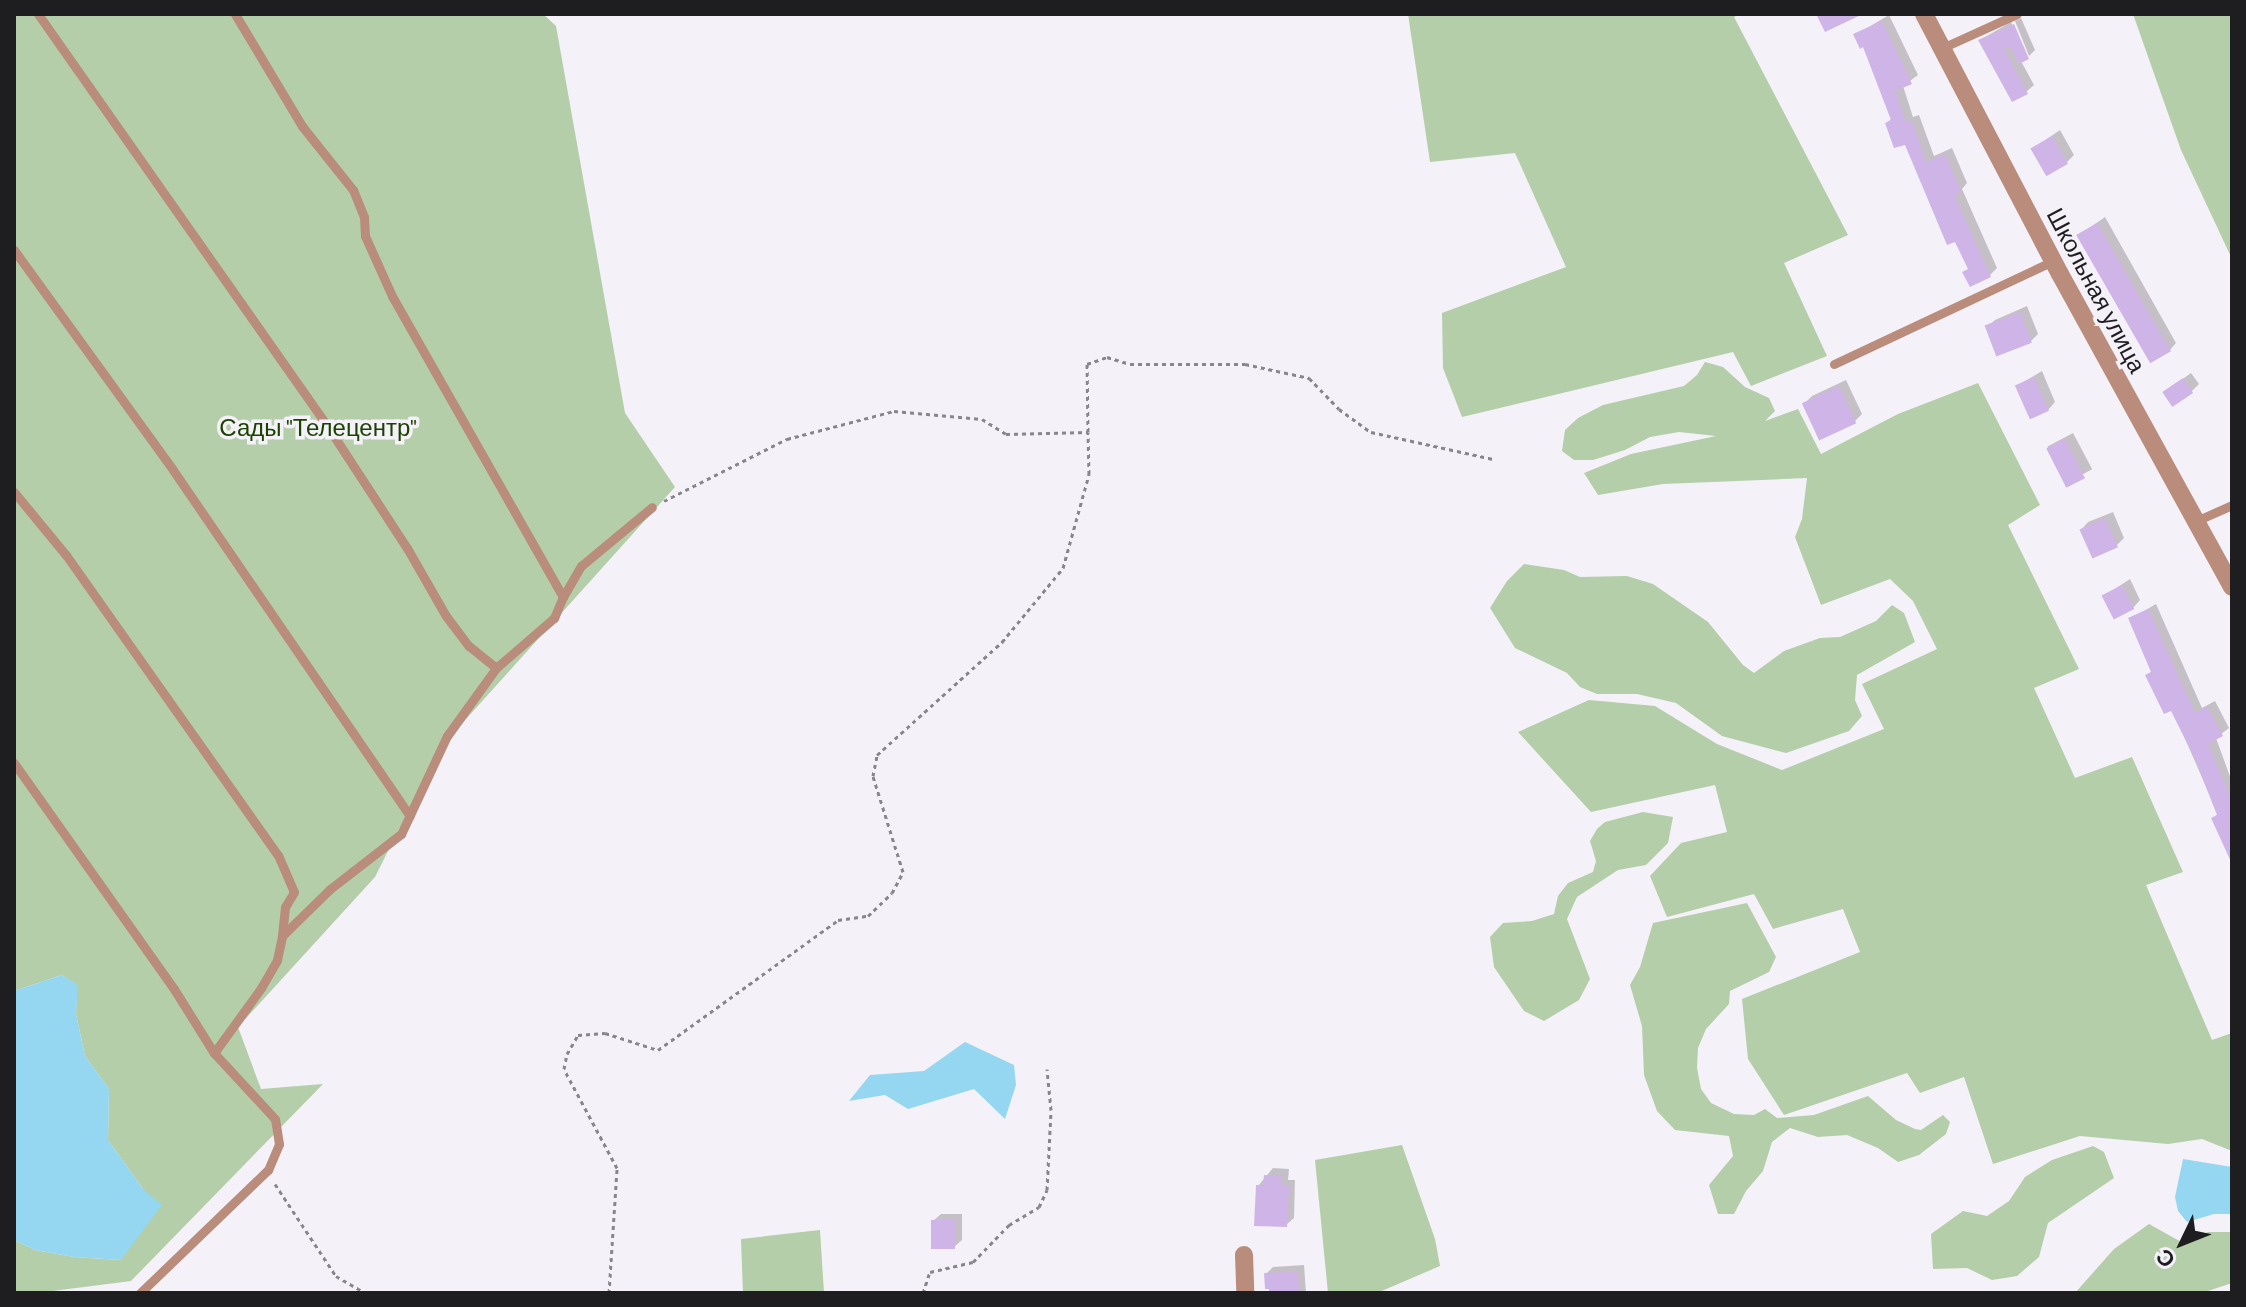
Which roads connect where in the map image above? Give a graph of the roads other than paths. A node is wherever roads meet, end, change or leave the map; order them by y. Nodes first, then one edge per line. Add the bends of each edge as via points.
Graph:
1 (38, 14) edge
2 (235, 14) edge
3 (1924, 14) edge
4 (2017, 14) edge
5 (1942, 48) junction
6 (14, 250) edge
7 (2053, 261) junction
8 (1834, 364) dead end
9 (14, 492) edge
10 (2232, 505) edge
11 (652, 507) road end
12 (2196, 521) junction
13 (2232, 587) edge
14 (563, 597) junction
15 (496, 668) junction
16 (14, 763) edge
17 (410, 816) junction
18 (282, 936) junction
19 (214, 1053) junction
20 (1244, 1255) dead end
21 (140, 1293) edge
22 (1245, 1293) edge

1 - 15 lane via 328,427 446,616 469,646
2 - 14 lane via 302,126 353,190 365,236 392,296
3 - 5 street, Школьная улица
4 - 5 lane
5 - 7 street, Школьная улица
6 - 17 lane via 181,481
7 - 8 lane
7 - 12 street, Школьная улица
9 - 18 lane via 66,555 278,855 294,892 285,907
10 - 12 lane
11 - 14 lane via 581,566
12 - 13 street, Школьная улица
14 - 15 lane via 554,618
15 - 17 lane via 447,736
16 - 19 lane
17 - 18 lane via 401,834 330,889
18 - 19 lane via 277,960 261,988
19 - 21 lane via 275,1119 279,1144 268,1170
20 - 22 street

